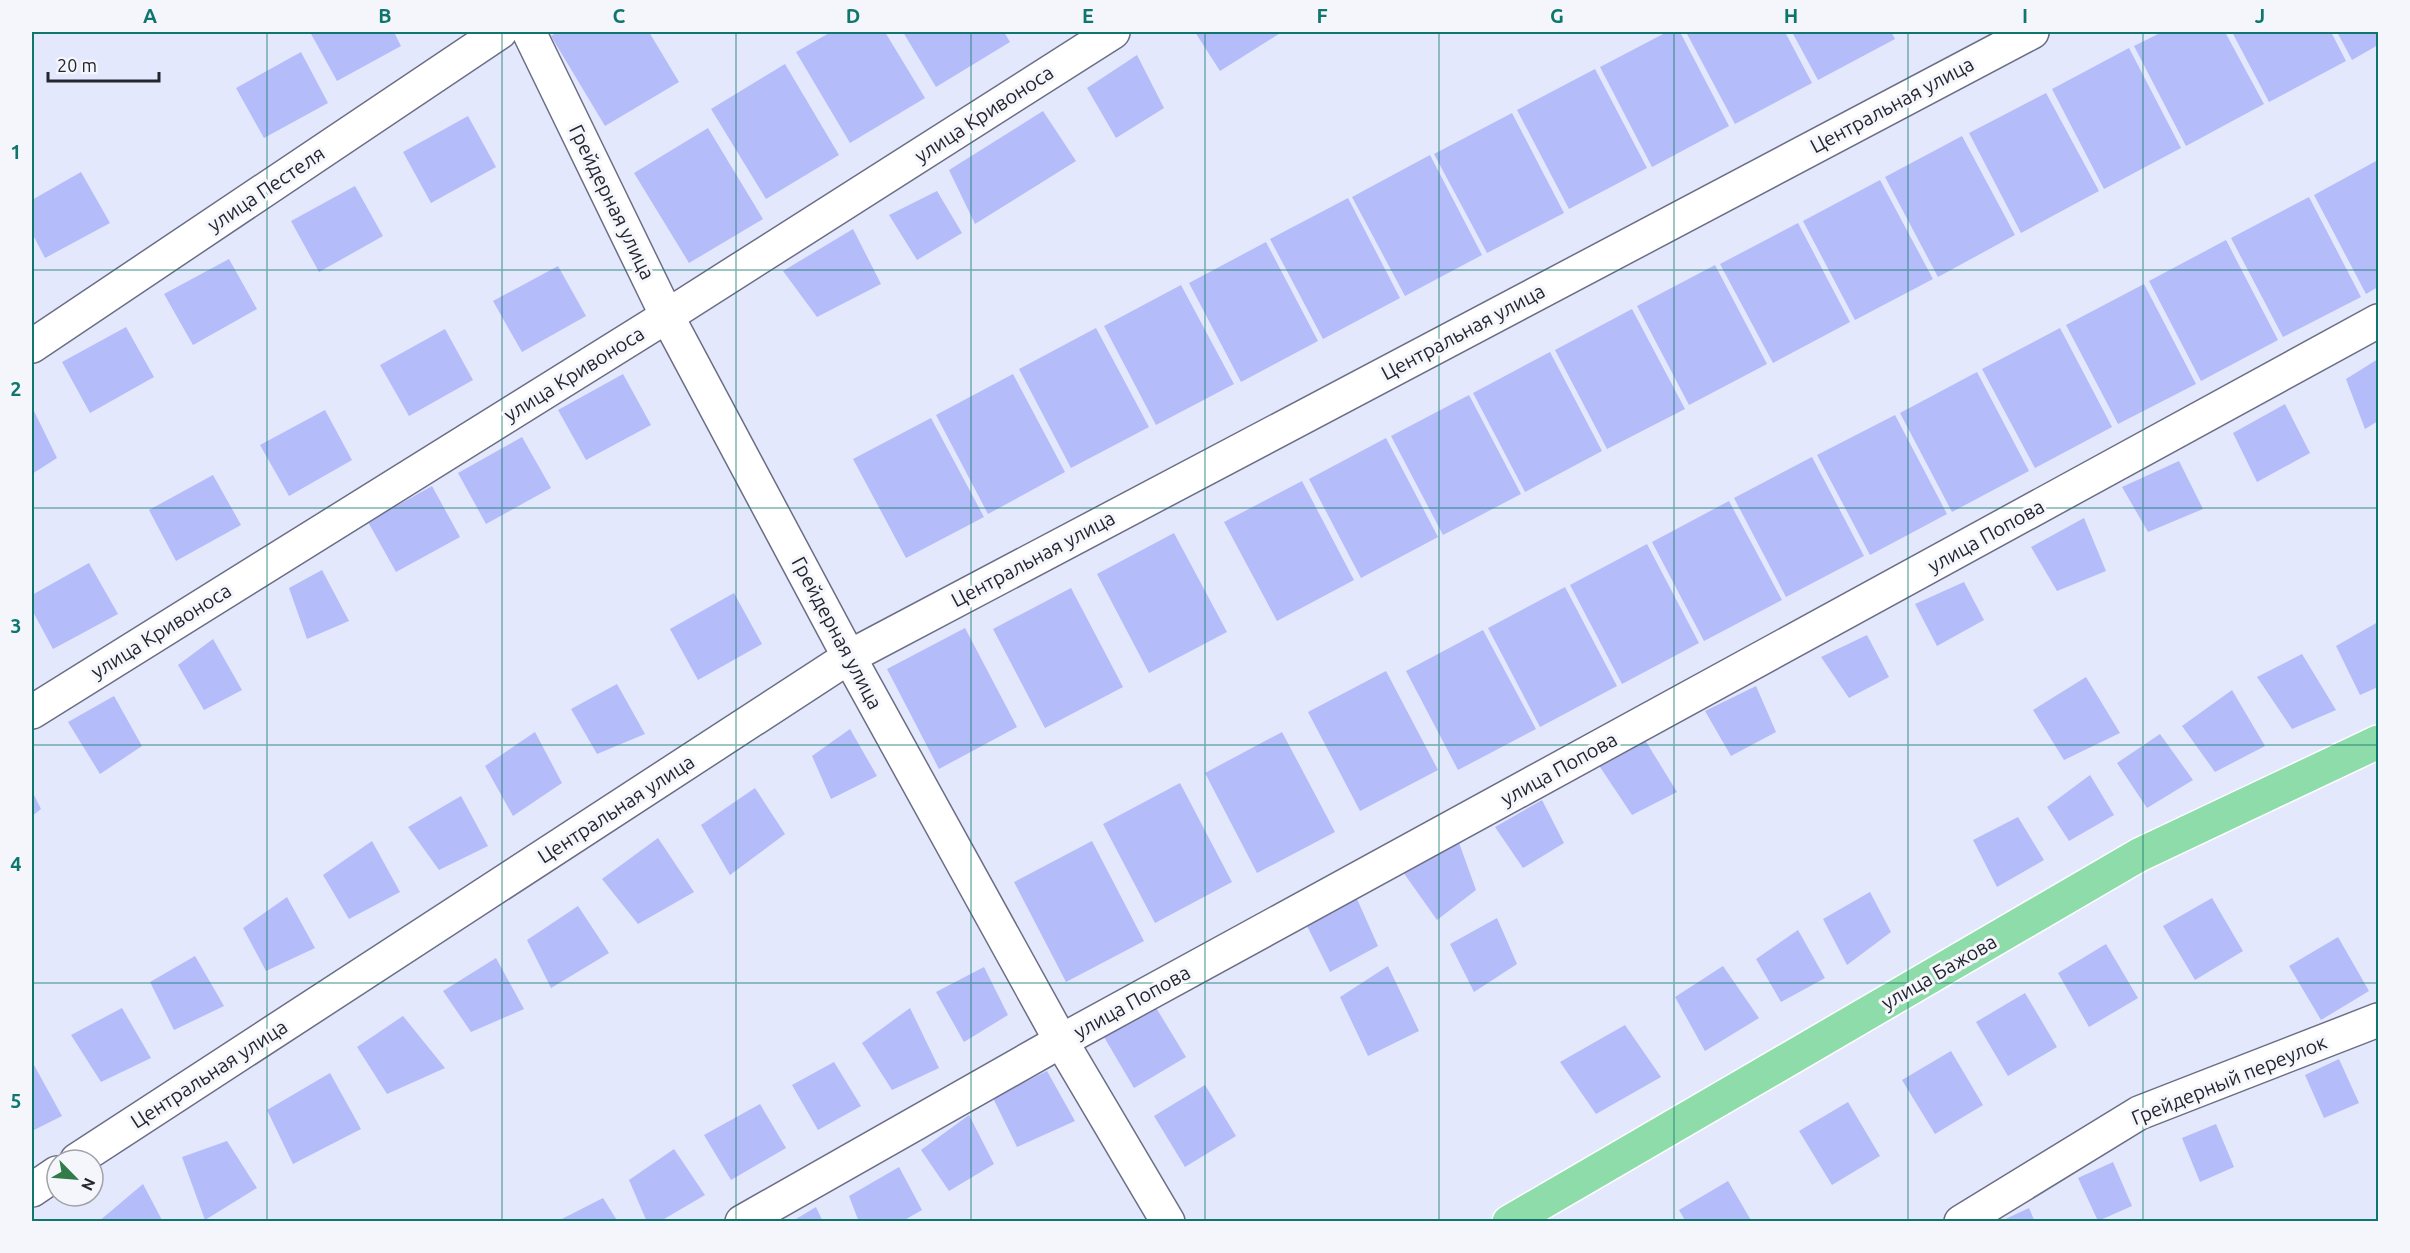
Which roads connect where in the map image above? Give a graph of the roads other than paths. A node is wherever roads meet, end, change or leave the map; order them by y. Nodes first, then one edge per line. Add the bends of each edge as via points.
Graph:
1 (500, 32) edge
2 (529, 32) edge
3 (1113, 32) edge
4 (2032, 32) edge
5 (667, 316) junction
6 (2379, 321) edge
7 (32, 346) edge
8 (849, 657) junction
9 (32, 712) edge
10 (2379, 742) edge
11 (2379, 1020) edge
12 (1061, 1041) junction
13 (95, 1148) edge
14 (45, 1181) edge
15 (32, 1190) edge
16 (742, 1221) edge
17 (1168, 1221) edge
18 (1509, 1221) edge
19 (1961, 1221) edge

1 - 7 street, улица Пестеля
2 - 5 street, Грейдерная улица
3 - 5 street, улица Кривоноса
4 - 8 street, Центральная улица
5 - 8 street, Грейдерная улица
5 - 9 street, улица Кривоноса
6 - 12 street, улица Попова
8 - 12 street, Грейдерная улица
8 - 13 street, Центральная улица
10 - 18 main road, улица Бажова via 2139,855
11 - 19 street, Грейдерный переулок via 2139,1113
12 - 16 street, улица Попова
12 - 17 street, Грейдерная улица
14 - 15 street

